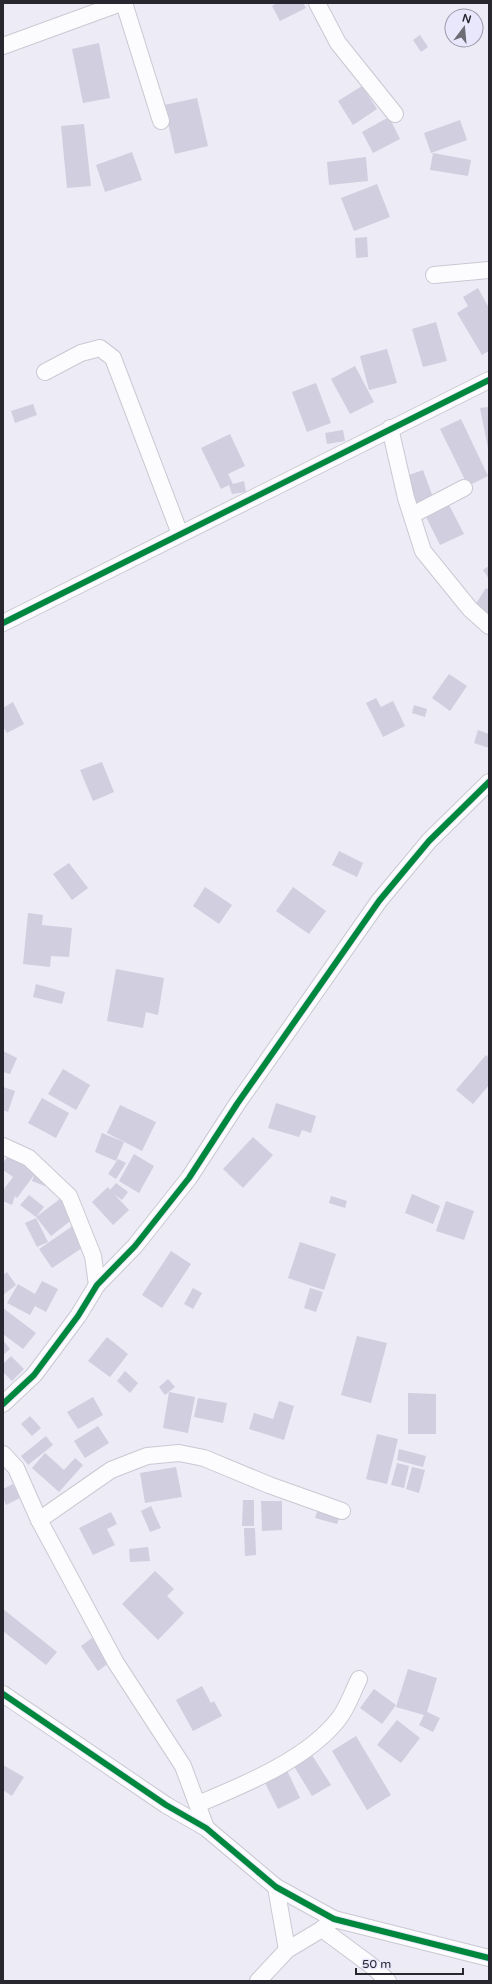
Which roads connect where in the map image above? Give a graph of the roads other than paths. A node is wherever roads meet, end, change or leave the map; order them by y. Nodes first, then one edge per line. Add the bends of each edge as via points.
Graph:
1 (317, 3) edge
2 (116, 4) edge
3 (3, 46) edge
4 (395, 114) dead end
5 (161, 121) dead end
6 (489, 270) edge
7 (434, 275) dead end
8 (44, 372) dead end
9 (489, 380) edge
10 (390, 428) junction
11 (464, 488) dead end
12 (412, 515) junction
13 (180, 534) junction
14 (3, 623) edge
15 (489, 626) edge
16 (489, 782) edge
17 (3, 1146) edge
18 (97, 1285) junction
19 (3, 1404) edge
20 (3, 1454) edge
21 (342, 1511) dead end
22 (39, 1520) junction
23 (359, 1679) dead end
24 (3, 1694) edge
25 (198, 1804) junction
26 (206, 1828) junction
27 (276, 1887) junction
28 (328, 1924) junction
29 (287, 1950) junction
30 (489, 1958) edge
31 (258, 1981) edge
32 (388, 1981) edge

1 - 4 street via 338,43
2 - 3 street
2 - 5 street
6 - 7 street
8 - 13 street via 81,353 100,348 113,358
9 - 10 street
10 - 12 street
10 - 13 street
11 - 12 street
12 - 15 street via 423,551 470,608
13 - 14 street
16 - 18 street via 429,841 379,901 236,1104 189,1178 135,1246
17 - 18 street via 29,1158 69,1196 93,1256
18 - 19 street via 78,1316 34,1375
20 - 22 street via 16,1468
21 - 22 street via 204,1458 178,1453 147,1456 111,1470
22 - 25 street via 116,1662 183,1766
23 - 25 street via 341,1716 325,1735 296,1756 240,1787
24 - 26 street via 166,1804
25 - 26 street
26 - 27 street
27 - 28 street
27 - 29 street
28 - 29 street
28 - 30 street
28 - 32 street
29 - 31 street

